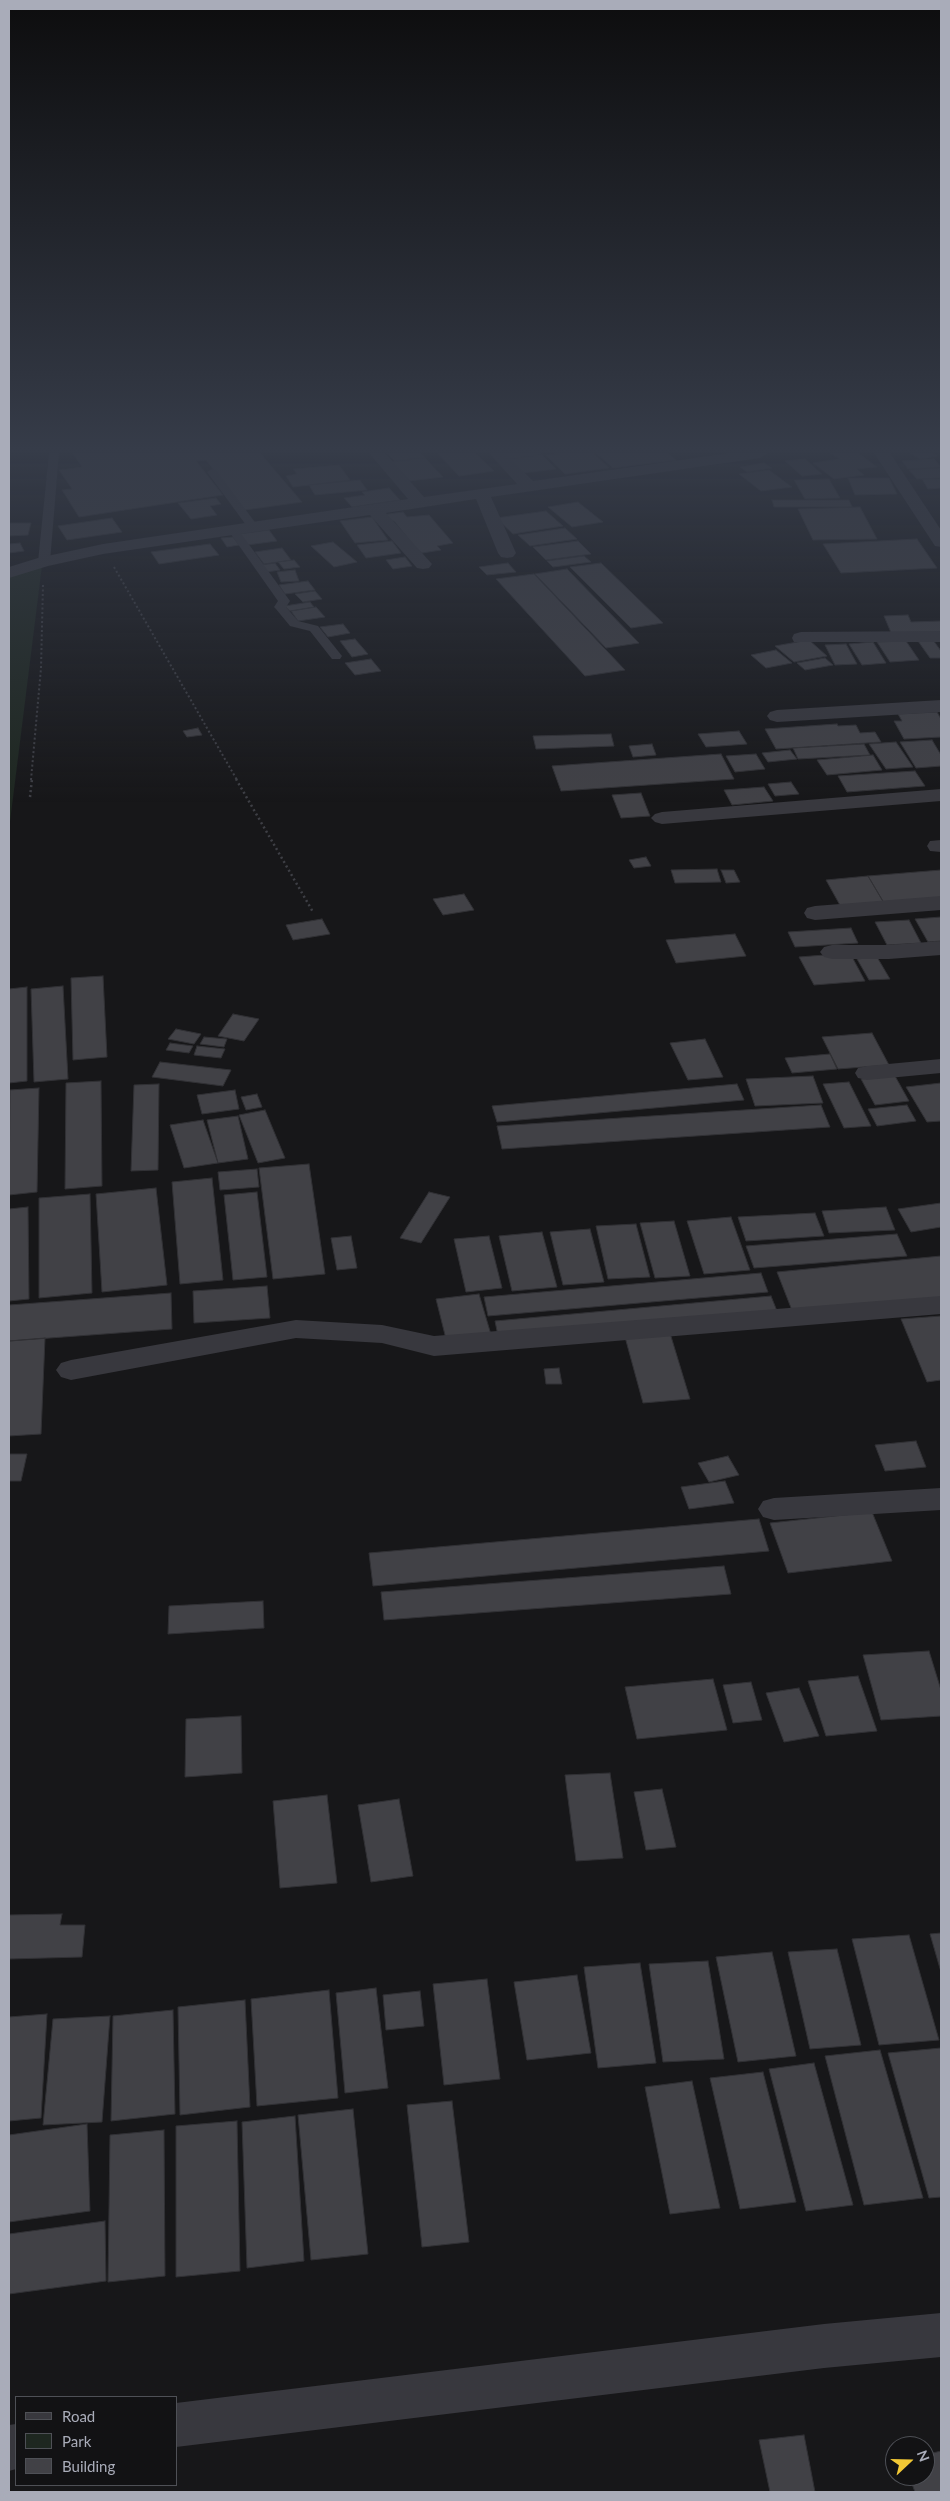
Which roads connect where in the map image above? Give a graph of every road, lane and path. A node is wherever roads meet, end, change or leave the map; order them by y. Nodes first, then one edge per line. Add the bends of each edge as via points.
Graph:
1 (44, 570) edge
2 (114, 570) edge
3 (261, 570) edge
4 (801, 638) dead end
5 (941, 638) edge
6 (336, 656) dead end
7 (941, 706) edge
8 (777, 716) dead end
9 (941, 795) edge
10 (30, 797) dead end
11 (662, 818) dead end
12 (941, 904) edge
13 (313, 912) dead end
14 (815, 913) dead end
15 (941, 948) edge
16 (832, 952) dead end
17 (941, 1066) edge
18 (867, 1073) dead end
19 (941, 1305) edge
20 (71, 1370) dead end
21 (941, 1500) edge
22 (774, 1509) dead end
23 (941, 2335) edge
24 (178, 2425) edge

1 - 10 path via 41,668
2 - 13 path
3 - 6 lane via 284,601 280,607 294,624 314,628
4 - 5 street
7 - 8 street
9 - 11 street
12 - 14 street
15 - 16 street
17 - 18 street
19 - 20 street via 434,1346 382,1334 296,1330
21 - 22 street
23 - 24 street via 815,2347

